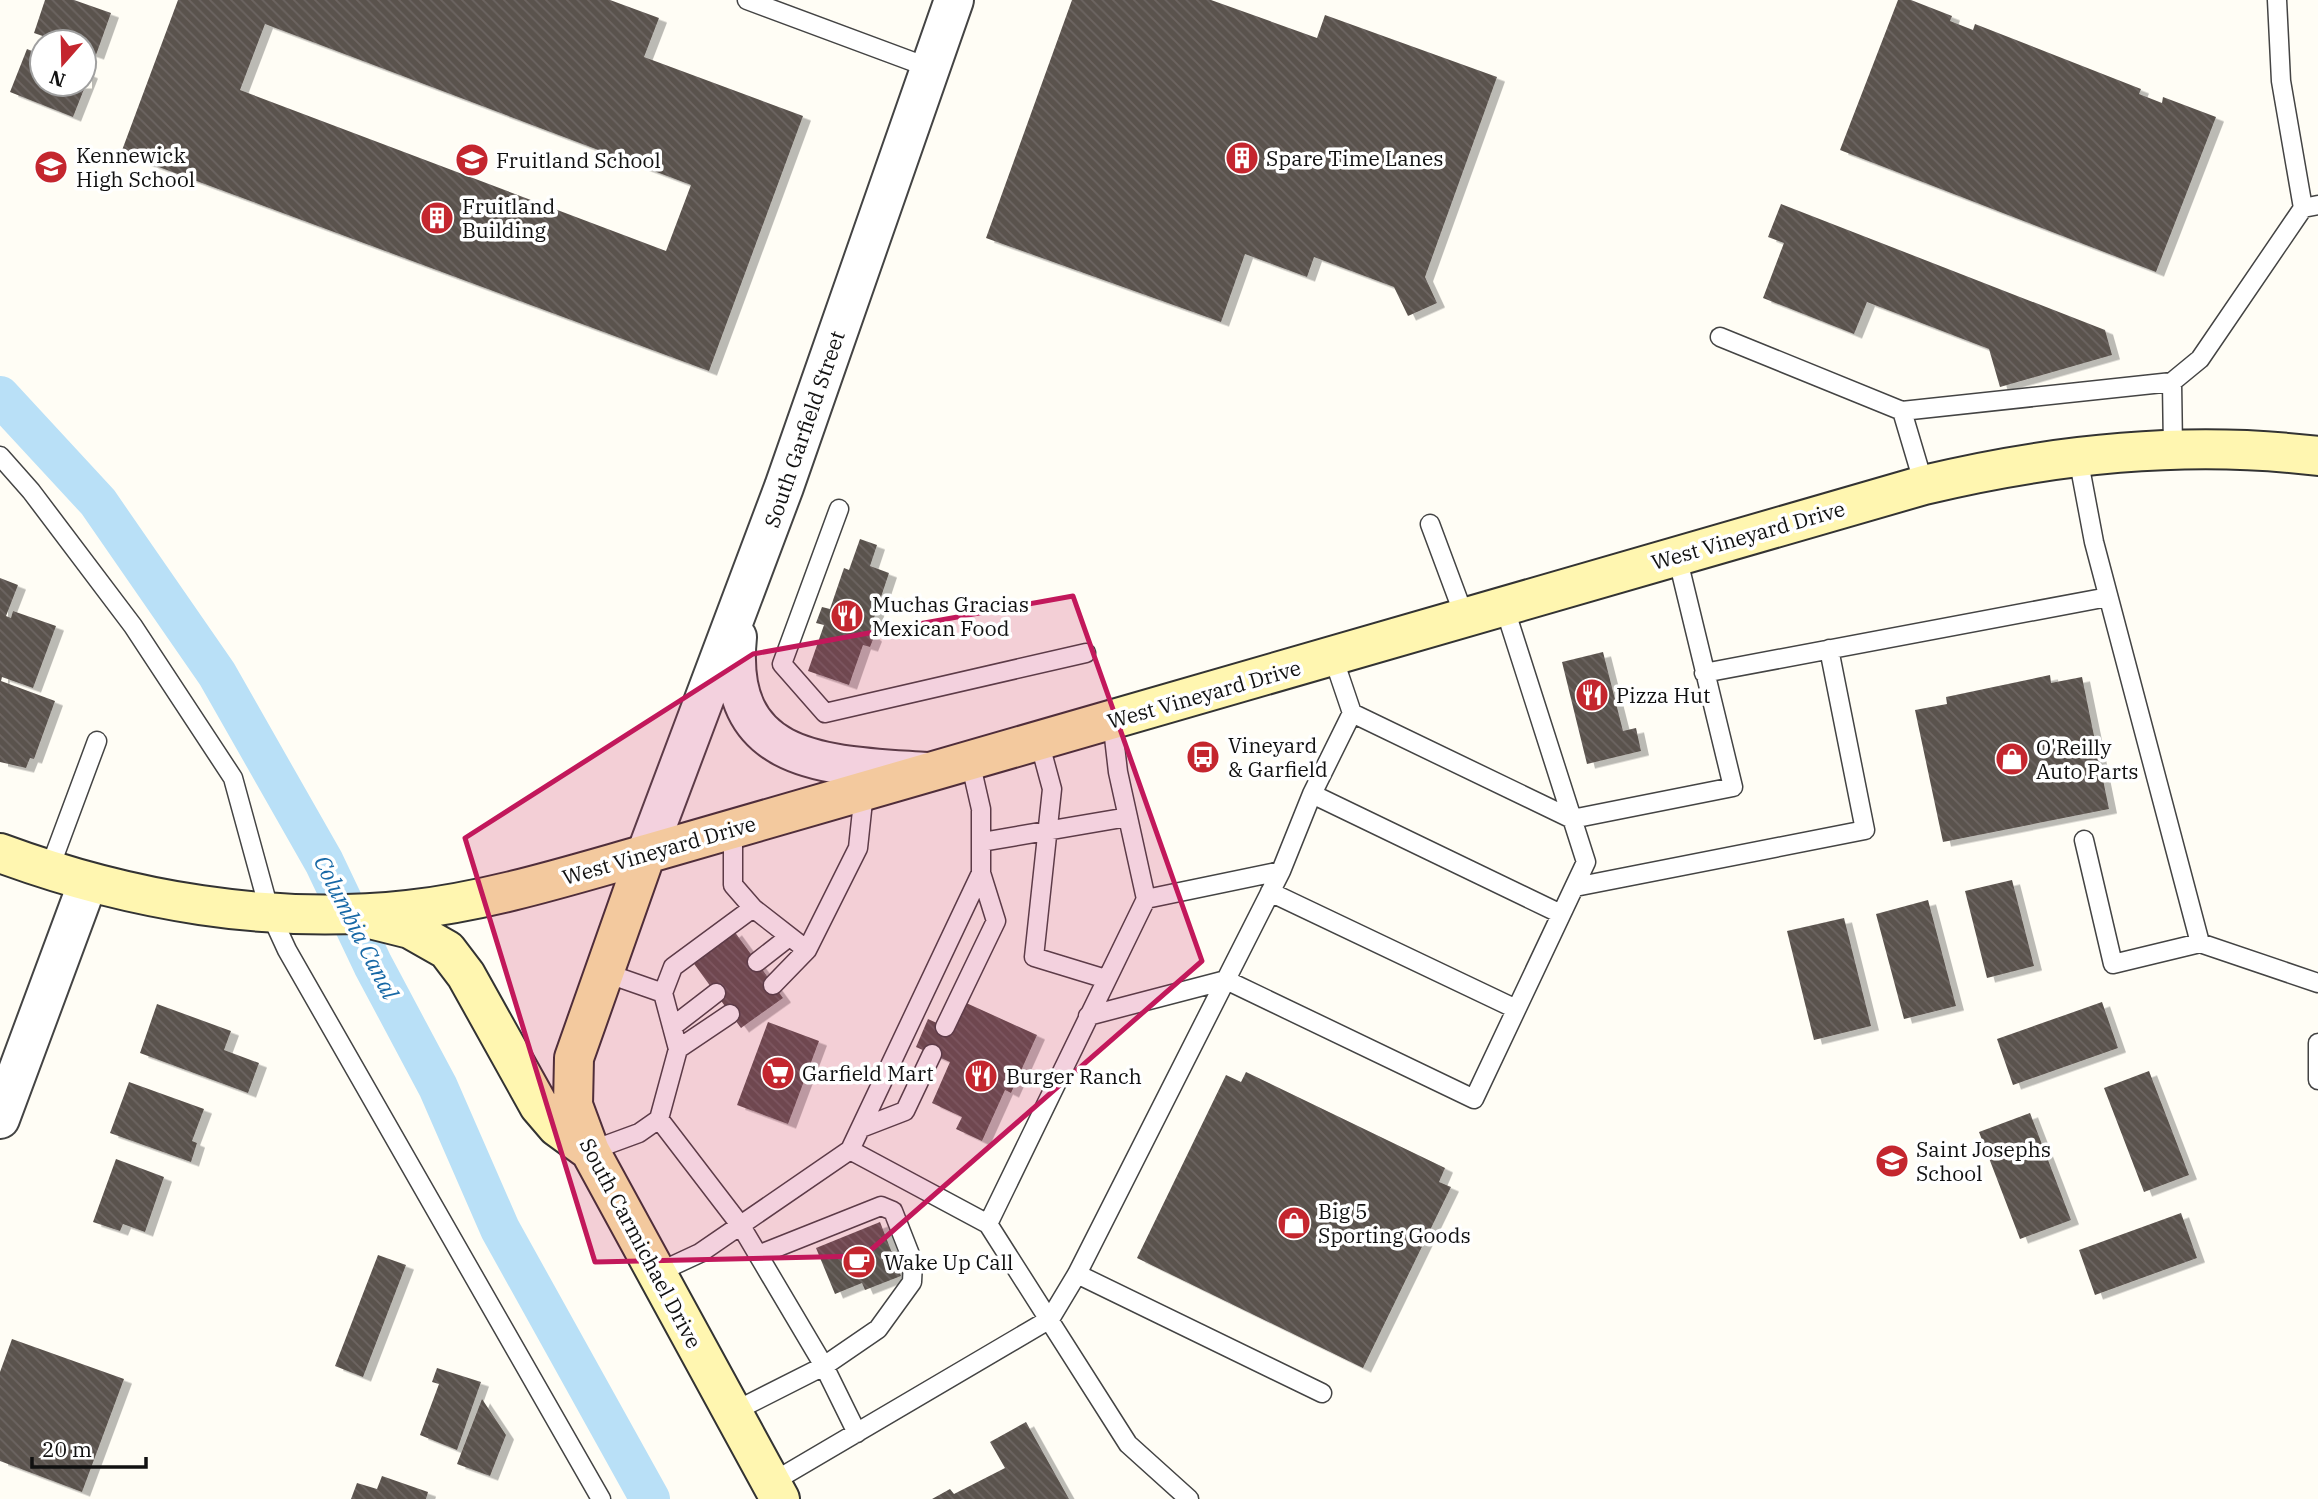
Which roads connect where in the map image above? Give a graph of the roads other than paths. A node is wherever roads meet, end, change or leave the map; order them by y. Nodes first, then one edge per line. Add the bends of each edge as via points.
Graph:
1 (747, 0) edge
2 (954, 0) edge
3 (2277, 0) edge
4 (930, 68) junction
5 (2310, 206) edge
6 (1720, 337) dead end
7 (2172, 382) junction
8 (1902, 411) junction
9 (2174, 449) junction
10 (0, 456) edge
11 (2318, 456) edge
12 (2078, 457) junction
13 (1924, 485) junction
14 (839, 509) dead end
15 (1430, 524) dead end
16 (1677, 556) junction
17 (2108, 597) junction
18 (1504, 606) junction
19 (739, 607) junction
20 (1465, 618) junction
21 (1829, 649) junction
22 (1086, 653) dead end
23 (1333, 657) junction
24 (1704, 673) junction
25 (1352, 713) junction
26 (1112, 720) junction
27 (97, 741) dead end
28 (1039, 741) junction
29 (970, 761) junction
30 (933, 772) junction
31 (864, 792) junction
32 (1312, 794) junction
33 (1128, 817) junction
34 (1572, 819) junction
35 (733, 829) junction
36 (1048, 829) junction
37 (2084, 840) dead end
38 (982, 842) junction
39 (0, 853) edge
40 (646, 854) junction
41 (49, 870) junction
42 (1281, 872) junction
43 (981, 873) junction
44 (88, 882) junction
45 (1575, 887) junction
46 (1270, 892) junction
47 (1146, 899) junction
48 (752, 908) junction
49 (270, 913) junction
50 (1562, 914) junction
51 (378, 916) junction
52 (789, 937) junction
53 (2200, 943) junction
54 (807, 950) junction
55 (757, 962) dead end
56 (603, 972) junction
57 (1106, 979) junction
58 (1226, 980) junction
59 (2318, 983) edge
60 (774, 985) dead end
61 (663, 993) junction
62 (716, 993) dead end
63 (1516, 1009) junction
64 (730, 1014) dead end
65 (1088, 1016) junction
66 (671, 1027) junction
67 (945, 1027) dead end
68 (2318, 1043) edge
69 (678, 1049) junction
70 (932, 1054) dead end
71 (2318, 1080) edge
72 (0, 1119) edge
73 (659, 1119) junction
74 (861, 1128) junction
75 (850, 1150) junction
76 (590, 1151) junction
77 (988, 1224) junction
78 (741, 1226) junction
79 (758, 1255) junction
80 (657, 1273) junction
81 (1077, 1274) junction
82 (1050, 1319) junction
83 (824, 1366) junction
84 (1322, 1393) dead end
85 (733, 1412) junction
86 (857, 1433) junction
87 (776, 1491) edge
88 (601, 1499) edge
89 (1189, 1499) edge

1 - 4 lane
2 - 4 street, South Garfield Street
3 - 5 lane via 2281,81
4 - 19 street, South Garfield Street
5 - 7 lane via 2200,359
6 - 8 lane
7 - 8 lane
7 - 9 lane
8 - 13 lane
9 - 11 main road, West Vineyard Drive
9 - 12 main road, West Vineyard Drive
10 - 49 lane via 133,626 233,778
12 - 13 main road, West Vineyard Drive
12 - 17 lane
13 - 16 main road, West Vineyard Drive
14 - 22 lane via 782,664 825,713
15 - 20 lane
16 - 18 main road, West Vineyard Drive
16 - 24 lane
17 - 21 lane
17 - 53 lane
18 - 20 main road, West Vineyard Drive
18 - 34 lane
19 - 30 street via 735,676 739,696 762,733 791,751 830,763
19 - 40 street, South Garfield Street
20 - 23 main road, West Vineyard Drive
21 - 24 lane
21 - 45 lane via 1865,830
23 - 25 lane
23 - 26 main road, West Vineyard Drive
24 - 34 lane via 1734,787
25 - 32 lane
25 - 34 lane
26 - 28 main road, West Vineyard Drive
26 - 33 lane
27 - 41 lane
28 - 29 main road, West Vineyard Drive
28 - 36 lane via 1052,789
29 - 30 main road, West Vineyard Drive
29 - 38 lane via 981,809
30 - 31 main road, West Vineyard Drive
31 - 35 main road, West Vineyard Drive
31 - 54 lane via 858,848
32 - 42 lane
32 - 50 lane
33 - 36 lane
33 - 47 lane
34 - 45 lane via 1586,862
35 - 40 main road, West Vineyard Drive
35 - 48 lane via 733,884
36 - 38 lane
36 - 57 lane via 1034,957
37 - 53 lane via 2113,964
38 - 43 lane
39 - 41 main road
40 - 51 main road, West Vineyard Drive via 505,893
40 - 56 main road, South Carmichael Drive
41 - 44 main road
42 - 46 lane
42 - 47 lane
43 - 67 lane via 996,921
43 - 74 lane
44 - 49 main road via 197,905
44 - 72 street
45 - 50 lane
46 - 58 lane
46 - 63 lane
47 - 57 lane
48 - 52 lane
48 - 61 lane via 673,967
49 - 51 main road
49 - 88 lane via 286,950
50 - 63 lane
51 - 76 main road via 447,950 466,975 538,1106
52 - 54 lane
52 - 55 lane
53 - 59 lane
54 - 60 lane
56 - 61 lane
56 - 76 main road, South Carmichael Drive via 578,1041 571,1079 573,1105
57 - 65 lane
58 - 63 lane via 1474,1099
58 - 65 lane
58 - 81 lane
61 - 66 lane
62 - 66 lane
64 - 69 lane
65 - 77 lane
66 - 69 lane
68 - 71 lane
69 - 73 lane
70 - 74 lane via 905,1111
73 - 76 lane via 639,1133
73 - 78 lane
74 - 75 lane
75 - 77 lane
75 - 78 lane
76 - 80 main road, South Carmichael Drive
77 - 82 lane
78 - 79 lane
78 - 80 lane via 700,1253
79 - 83 lane
79 - 83 lane via 867,1209 881,1206 893,1211 913,1262 912,1282 878,1329
80 - 85 main road, South Carmichael Drive
81 - 82 lane
81 - 84 lane
82 - 86 lane
82 - 89 lane via 1128,1444
83 - 85 lane
83 - 86 lane
85 - 87 main road, South Carmichael Drive
86 - 87 lane

